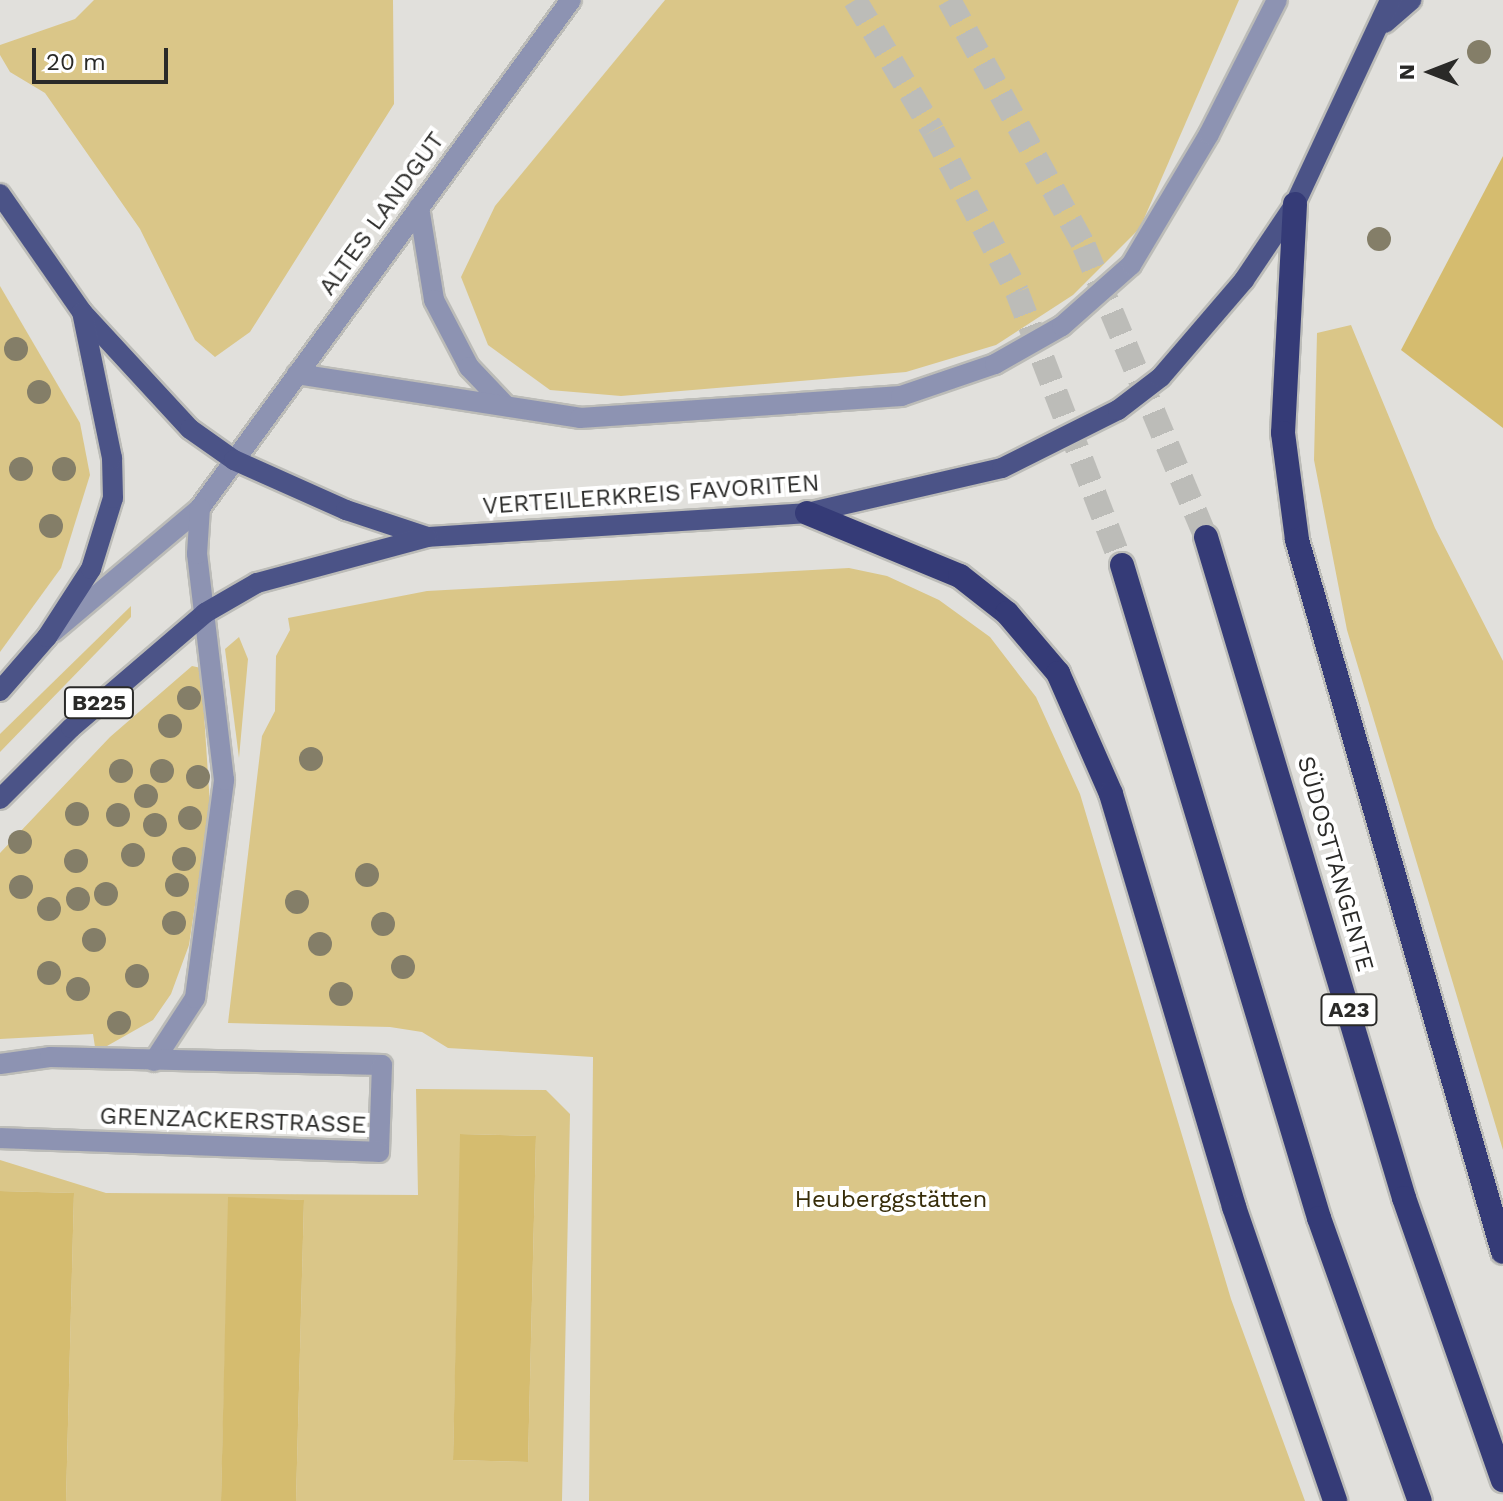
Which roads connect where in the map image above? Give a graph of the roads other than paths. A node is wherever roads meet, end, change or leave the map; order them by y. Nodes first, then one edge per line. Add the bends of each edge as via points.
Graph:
1 (571, 0) edge
2 (1277, 0) edge
3 (1390, 0) edge
4 (1411, 0) edge
5 (1379, 29) junction
6 (0, 194) edge
7 (1295, 204) junction
8 (419, 207) junction
9 (82, 312) junction
10 (297, 374) junction
11 (506, 406) junction
12 (234, 460) junction
13 (200, 508) junction
14 (807, 513) junction
15 (427, 537) junction
16 (1206, 537) tunnel mouth
17 (1122, 565) tunnel mouth
18 (205, 613) junction
19 (47, 637) junction
20 (0, 691) edge
21 (0, 799) edge
22 (154, 1061) junction
23 (0, 1064) edge
24 (0, 1138) edge
25 (1503, 1252) edge
26 (1503, 1480) edge
27 (1335, 1501) edge
28 (1420, 1501) edge

1 - 8 street, ALTES LANDGUT
2 - 11 street via 1209,134 1131,265 1062,326 995,364 901,396 580,418
3 - 5 main road, VERTEILERKREIS FAVORITEN
4 - 5 main road
5 - 7 main road, VERTEILERKREIS FAVORITEN
6 - 9 main road, VERTEILERKREIS FAVORITEN
7 - 14 main road, VERTEILERKREIS FAVORITEN via 1195,340 1118,410 1002,468
7 - 25 highway via 1283,433 1297,540
8 - 10 street, ALTES LANDGUT
8 - 11 street via 434,300 469,367
9 - 12 main road, VERTEILERKREIS FAVORITEN via 171,411
9 - 19 main road via 112,458 113,498 91,569
10 - 11 street
10 - 12 street, ALTES LANDGUT
12 - 13 street
12 - 15 main road, VERTEILERKREIS FAVORITEN via 346,510
13 - 18 street via 197,554
13 - 19 street
14 - 15 main road, VERTEILERKREIS FAVORITEN
14 - 27 highway via 960,576 1007,613 1058,673 1111,794 1234,1207
15 - 18 main road, B225 via 257,583
16 - 26 highway, SÜDOSTTANGENTE / A23 via 1404,1198
17 - 28 highway via 1319,1218
18 - 21 main road, B225 via 71,728
18 - 22 street via 224,780 195,998
19 - 20 main road
22 - 23 street, GRENZACKERSTRASSE via 50,1057
22 - 24 street, GRENZACKERSTRASSE via 382,1065 379,1152

